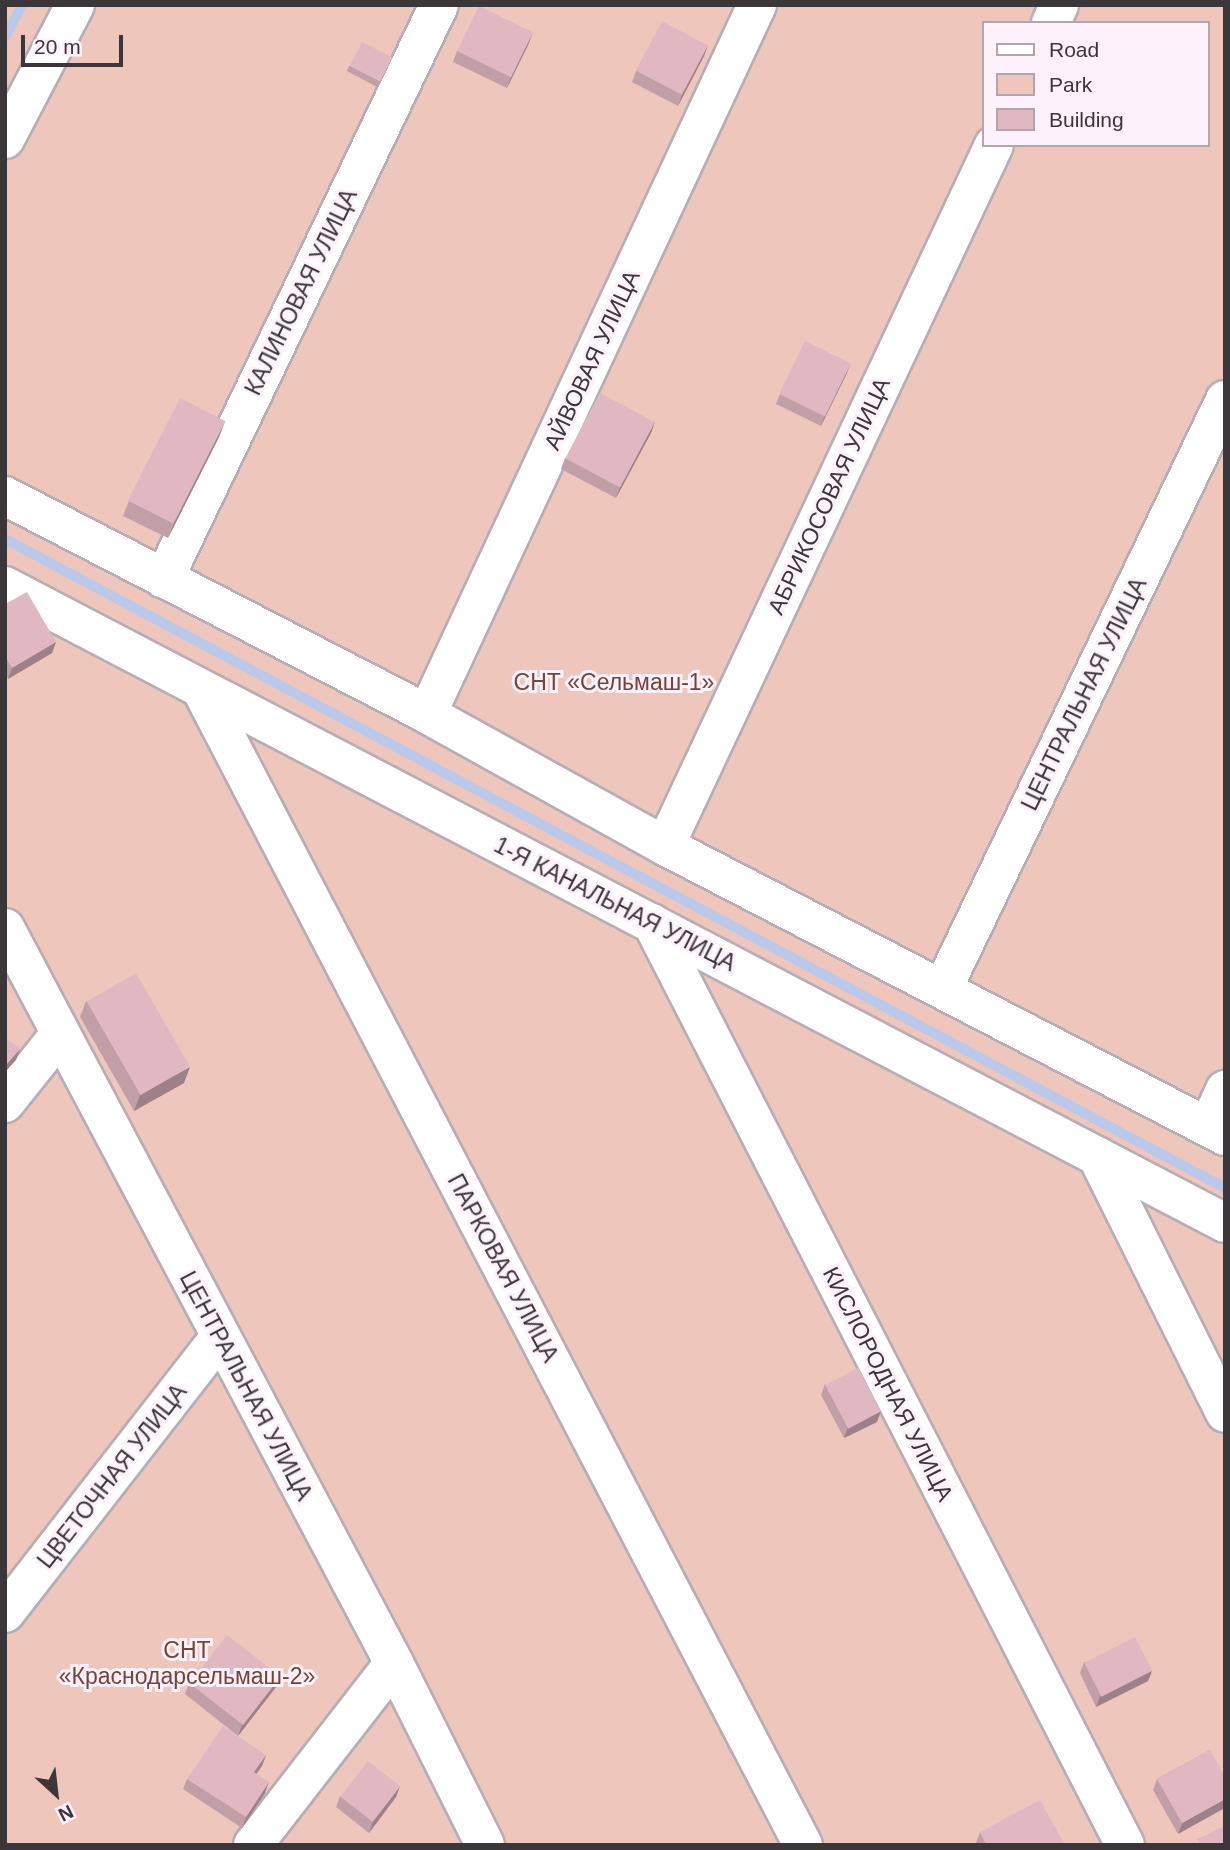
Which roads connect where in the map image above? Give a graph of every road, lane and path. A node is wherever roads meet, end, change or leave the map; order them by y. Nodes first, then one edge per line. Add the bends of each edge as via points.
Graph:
1 (75, 5) edge
2 (439, 5) edge
3 (757, 5) edge
4 (1059, 5) edge
5 (1052, 21) edge
6 (5, 138) edge
7 (993, 147) edge
8 (1225, 400) edge
9 (5, 496) edge
10 (163, 579) junction
11 (5, 586) edge
12 (202, 691) junction
13 (427, 714) junction
14 (665, 846) junction
15 (652, 923) junction
16 (5, 928) edge
17 (943, 988) junction
18 (60, 1034) junction
19 (1225, 1090) edge
20 (5, 1103) edge
21 (1216, 1131) edge
22 (1097, 1156) junction
23 (1225, 1223) edge
24 (219, 1338) junction
25 (1225, 1413) edge
26 (5, 1613) edge
27 (394, 1663) junction
28 (253, 1845) edge
29 (485, 1845) edge
30 (803, 1845) edge
31 (1125, 1845) edge

1 - 6 street
2 - 10 street, КАЛИНОВАЯ УЛИЦА
3 - 13 street, АЙВОВАЯ УЛИЦА
4 - 5 street
7 - 14 street, АБРИКОСОВАЯ УЛИЦА
8 - 17 street, ЦЕНТРАЛЬНАЯ УЛИЦА
9 - 10 street
10 - 13 street
11 - 12 street, 1-Я КАНАЛЬНАЯ УЛИЦА
12 - 15 street, 1-Я КАНАЛЬНАЯ УЛИЦА
12 - 30 street, ПАРКОВАЯ УЛИЦА
13 - 14 street
14 - 17 street
15 - 22 street, 1-Я КАНАЛЬНАЯ УЛИЦА
15 - 31 street, КИСЛОРОДНАЯ УЛИЦА
16 - 18 street, ЦЕНТРАЛЬНАЯ УЛИЦА
17 - 21 street
18 - 20 street
18 - 24 street, ЦЕНТРАЛЬНАЯ УЛИЦА
19 - 21 street
22 - 23 street, 1-Я КАНАЛЬНАЯ УЛИЦА
22 - 25 street
24 - 26 street, ЦВЕТОЧНАЯ УЛИЦА
24 - 27 street, ЦЕНТРАЛЬНАЯ УЛИЦА
27 - 28 street
27 - 29 street, ЦЕНТРАЛЬНАЯ УЛИЦА

